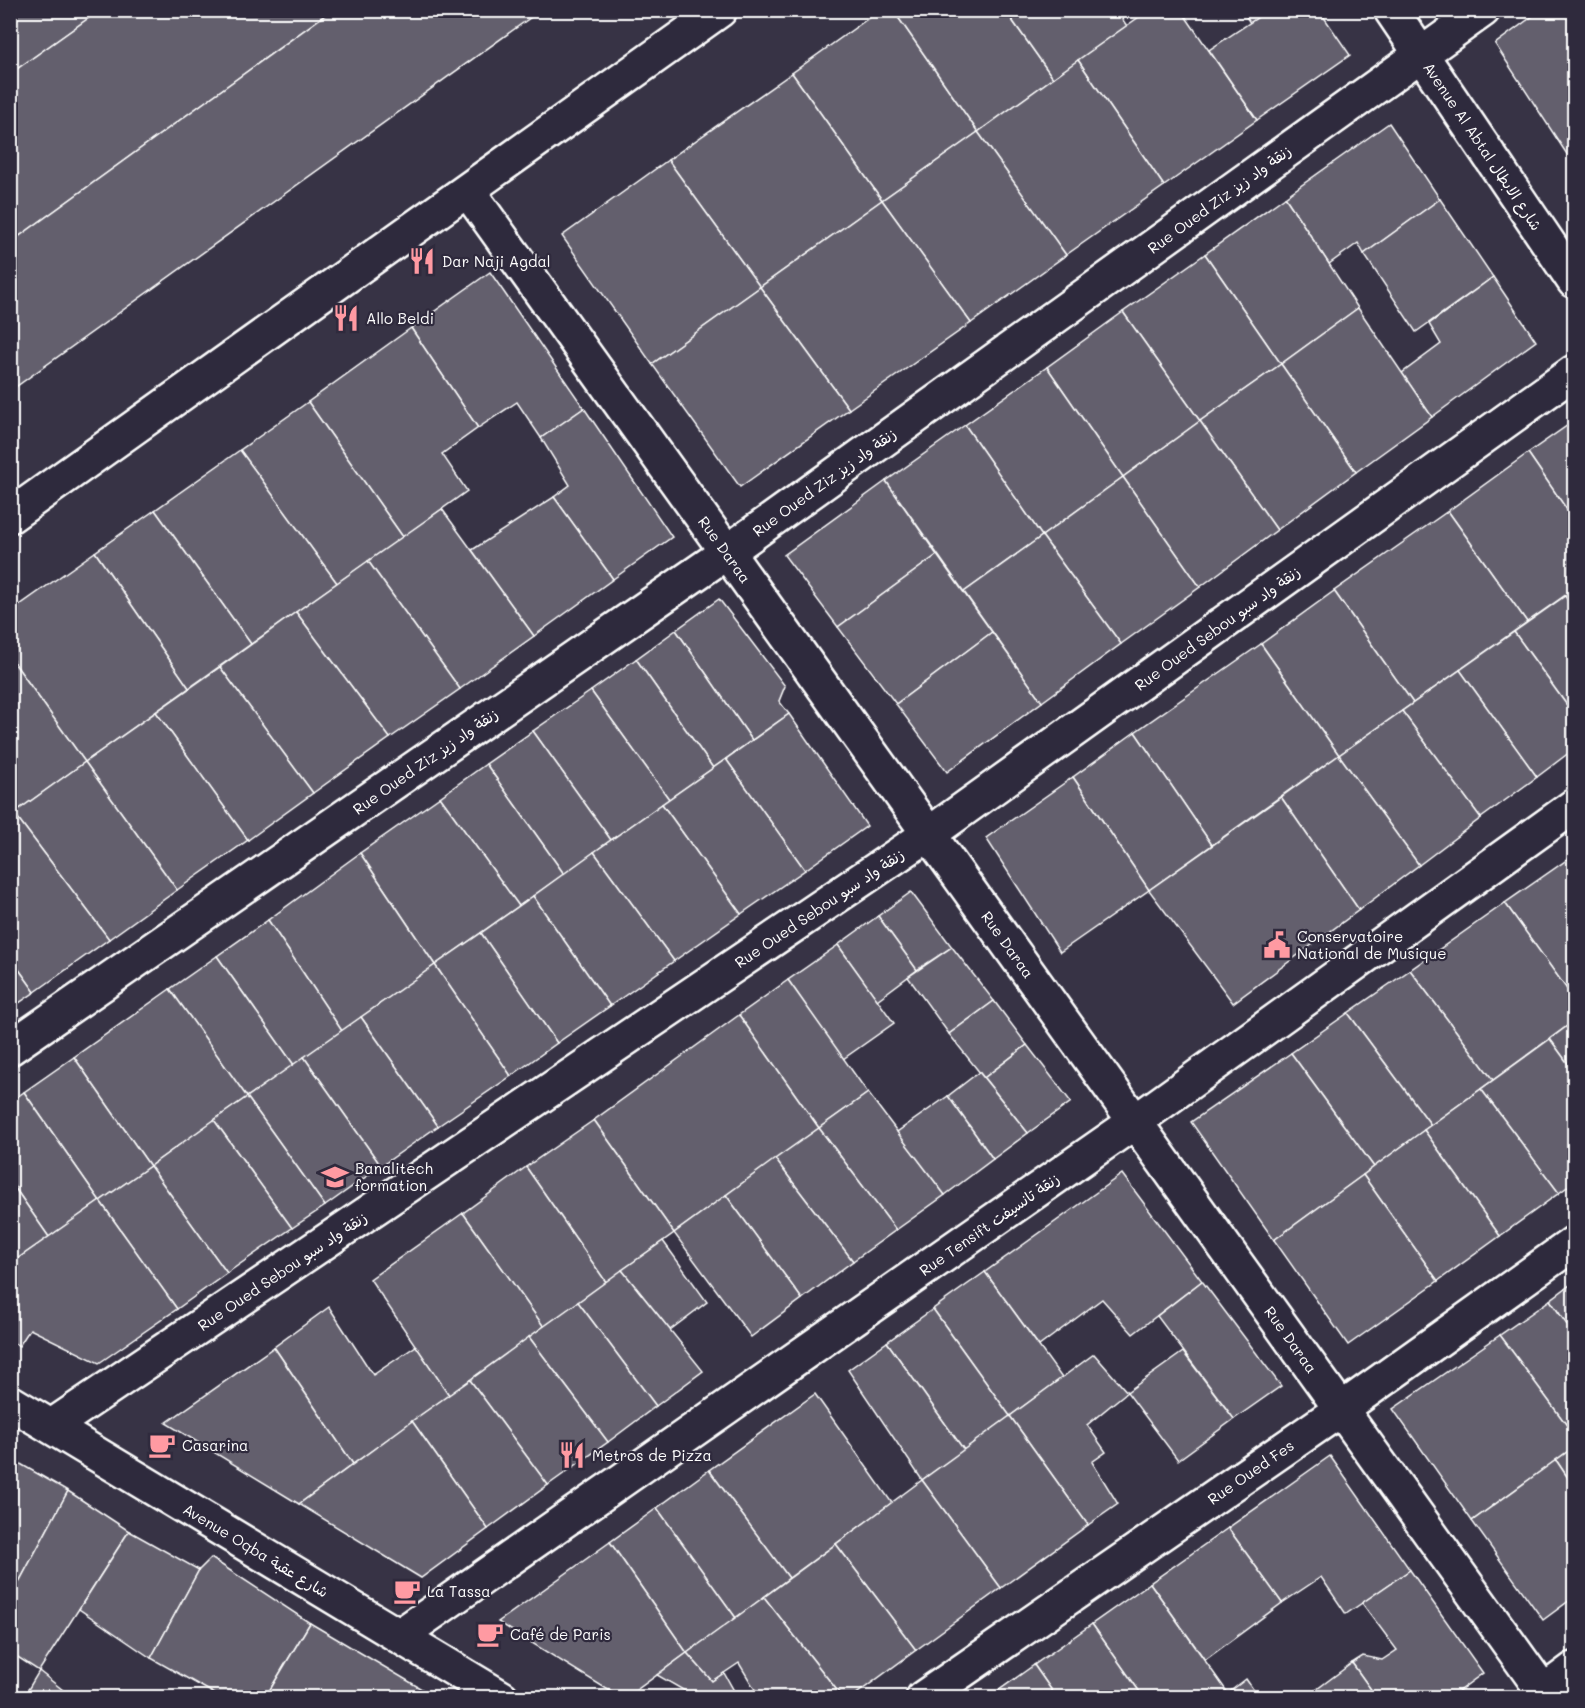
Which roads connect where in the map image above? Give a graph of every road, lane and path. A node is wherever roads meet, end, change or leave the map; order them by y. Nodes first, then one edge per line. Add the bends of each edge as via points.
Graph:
1 (720, 10) edge
2 (1391, 10) edge
3 (1482, 10) edge
4 (1421, 55) junction
5 (468, 191) junction
6 (1575, 281) edge
7 (1575, 372) edge
8 (10, 516) edge
9 (727, 552) junction
10 (1575, 806) edge
11 (929, 834) junction
12 (10, 1048) edge
13 (1136, 1121) junction
14 (1575, 1242) edge
15 (10, 1402) edge
16 (1343, 1408) junction
17 (52, 1426) junction
18 (399, 1636) junction
19 (1575, 1669) edge
20 (1542, 1695) edge
21 (502, 1698) edge
22 (923, 1698) edge

1 - 5 street
2 - 4 street, Avenue Al Abtal شارع الابطال
3 - 4 street, Rue Oued Ziz زنقة واد زيز
4 - 6 street, Avenue Al Abtal شارع الابطال
4 - 9 street, Rue Oued Ziz زنقة واد زيز
5 - 8 street
5 - 9 street, Rue Daraa
7 - 11 street, Rue Oued Sebou زنقة واد سبو
9 - 11 street, Rue Daraa
9 - 12 street, Rue Oued Ziz زنقة واد زيز
10 - 13 street, Rue Tensift زنقة تانسيفت
11 - 13 street, Rue Daraa
11 - 17 street, Rue Oued Sebou زنقة واد سبو
13 - 16 street, Rue Daraa
13 - 18 street, Rue Tensift زنقة تانسيفت
14 - 16 street, Rue Oued Fes
15 - 17 street, Avenue Oqba شارع عقبة
16 - 20 street, Rue Daraa
16 - 22 street, Rue Oued Fes
17 - 18 street, Avenue Oqba شارع عقبة
18 - 21 street, Avenue Oqba شارع عقبة
19 - 20 street

